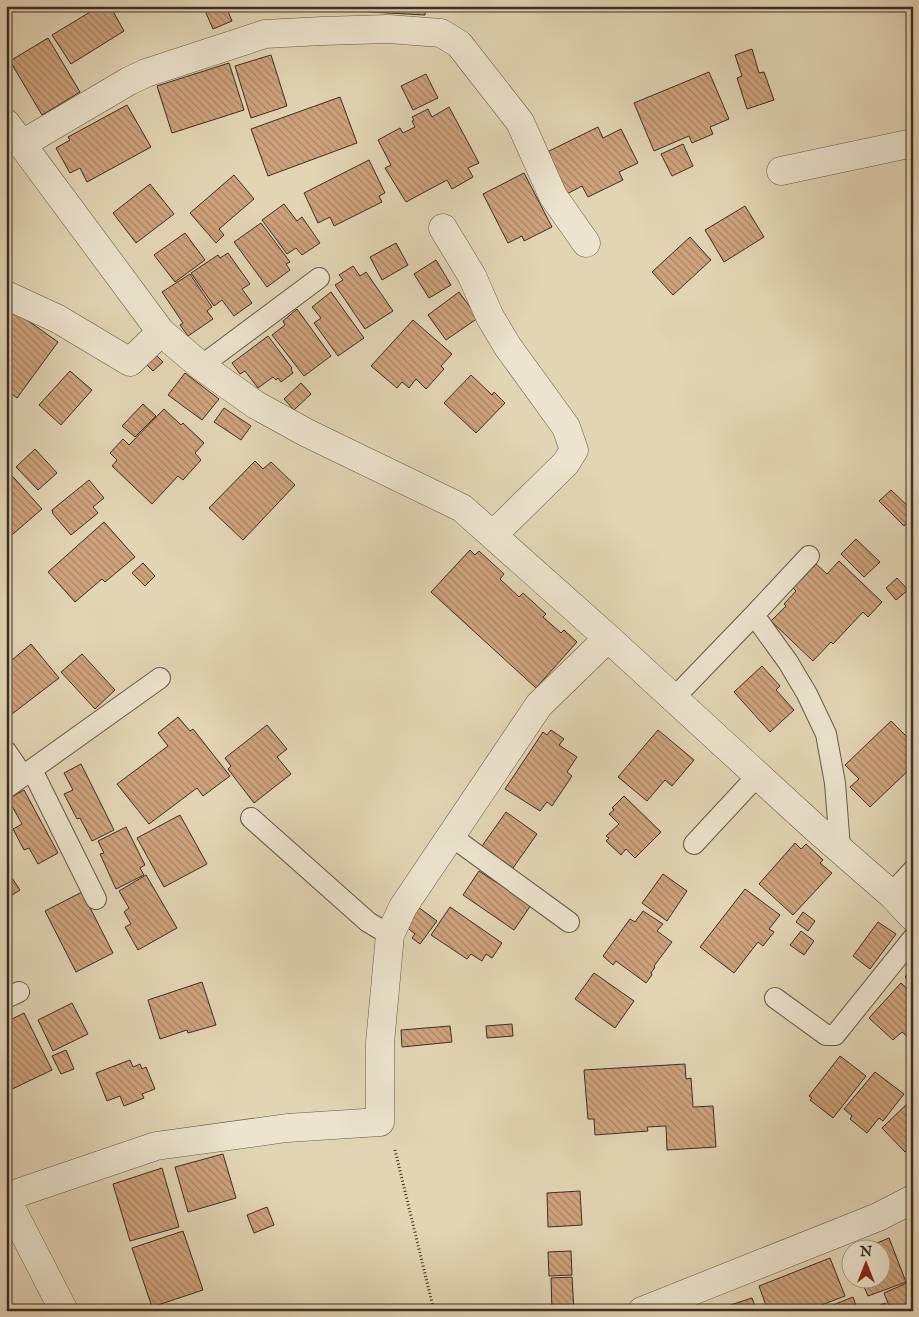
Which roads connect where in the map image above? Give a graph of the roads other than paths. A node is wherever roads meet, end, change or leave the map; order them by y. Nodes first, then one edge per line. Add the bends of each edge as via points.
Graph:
1 (14, 134) edge
2 (913, 142) edge
3 (781, 172) dead end
4 (443, 228) dead end
5 (586, 243) dead end
6 (319, 278) dead end
7 (6, 295) edge
8 (161, 332) junction
9 (201, 366) junction
10 (493, 535) junction
11 (809, 556) dead end
12 (754, 615) junction
13 (608, 638) junction
14 (160, 678) dead end
15 (674, 698) junction
16 (6, 751) edge
17 (28, 773) junction
18 (758, 775) junction
19 (6, 788) edge
20 (251, 818) dead end
21 (451, 836) junction
22 (694, 844) dead end
23 (840, 848) junction
24 (913, 870) edge
25 (891, 894) junction
26 (96, 899) dead end
27 (913, 917) edge
28 (570, 922) dead end
29 (390, 935) junction
30 (913, 938) edge
31 (775, 998) dead end
32 (6, 1198) edge
33 (913, 1199) edge
34 (64, 1311) edge
35 (642, 1311) edge

1 - 5 street via 146,73 265,34 388,29 440,33 459,44 520,122 553,196
1 - 8 street
2 - 3 street
4 - 10 street via 508,347 566,427 574,450 566,463
6 - 9 lane
7 - 8 street via 58,319 130,362
8 - 9 street
9 - 10 street via 256,405 307,433 462,508
10 - 13 street
11 - 12 lane
12 - 15 lane
12 - 23 lane via 788,662 826,734 835,783
13 - 15 street
13 - 21 street via 539,705
14 - 17 lane
15 - 18 street
16 - 17 lane
17 - 19 lane
17 - 26 lane
18 - 22 lane
18 - 23 street
20 - 29 lane via 368,922
21 - 28 lane
21 - 29 street via 403,906
23 - 25 street
24 - 25 lane
25 - 27 street
29 - 32 street via 380,1043 380,1122 287,1128 156,1146
30 - 31 lane via 835,1034 826,1034
32 - 34 street
33 - 35 street

